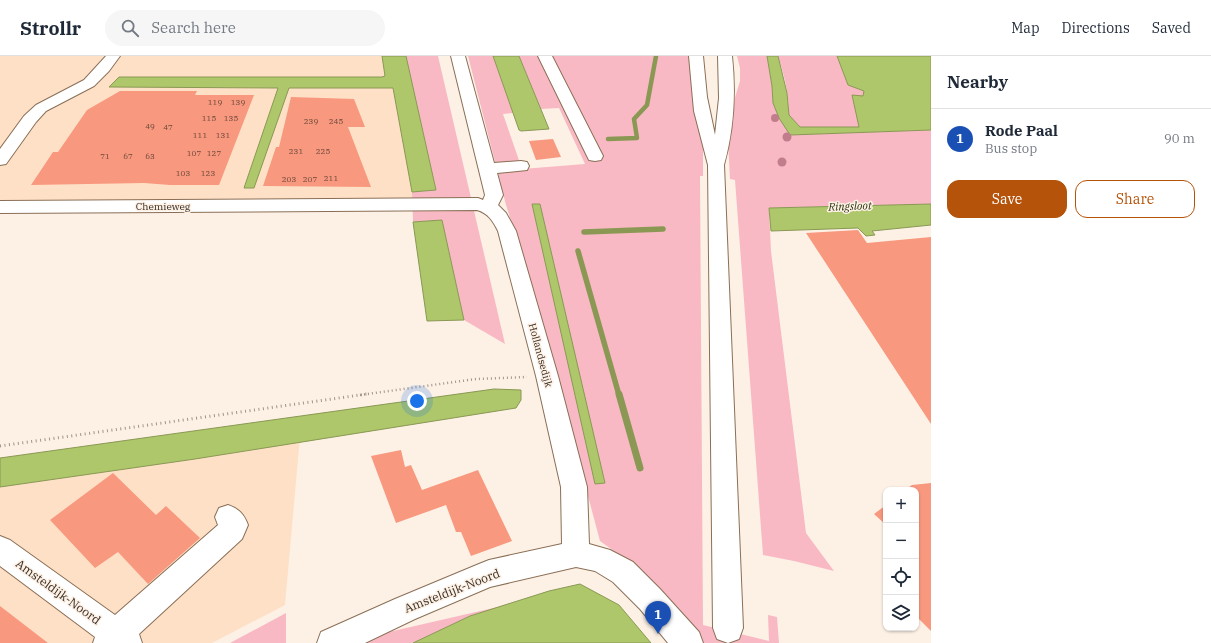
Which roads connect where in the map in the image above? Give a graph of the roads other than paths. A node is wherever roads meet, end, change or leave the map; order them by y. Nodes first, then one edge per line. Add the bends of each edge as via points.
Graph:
1 (458, 56) edge
2 (545, 56) edge
3 (696, 56) edge
4 (725, 56) edge
5 (115, 59) edge
6 (595, 156) dead end
7 (0, 160) edge
8 (716, 165) junction
9 (521, 166) dead end
10 (488, 168) junction
11 (0, 207) edge
12 (488, 208) junction
13 (228, 517) dead end
14 (0, 550) edge
15 (576, 554) junction
16 (728, 628) dead end
17 (117, 640) edge
18 (332, 643) edge
19 (688, 643) edge

1 - 10 street
2 - 6 street
3 - 8 street via 708,144
4 - 8 street via 728,86 726,111 722,145
5 - 7 street via 89,84 41,108
8 - 16 street
9 - 10 street
10 - 12 street via 494,195
11 - 12 street, Chemieweg via 328,200 478,204
12 - 15 street, Hollandsedijk via 498,214 507,231 547,376 574,486
13 - 17 street, Amsteldijk-Noord via 234,524 232,530
14 - 17 street, Amsteldijk-Noord
15 - 18 street, Amsteldijk-Noord via 489,574
15 - 19 street via 600,560 623,572

